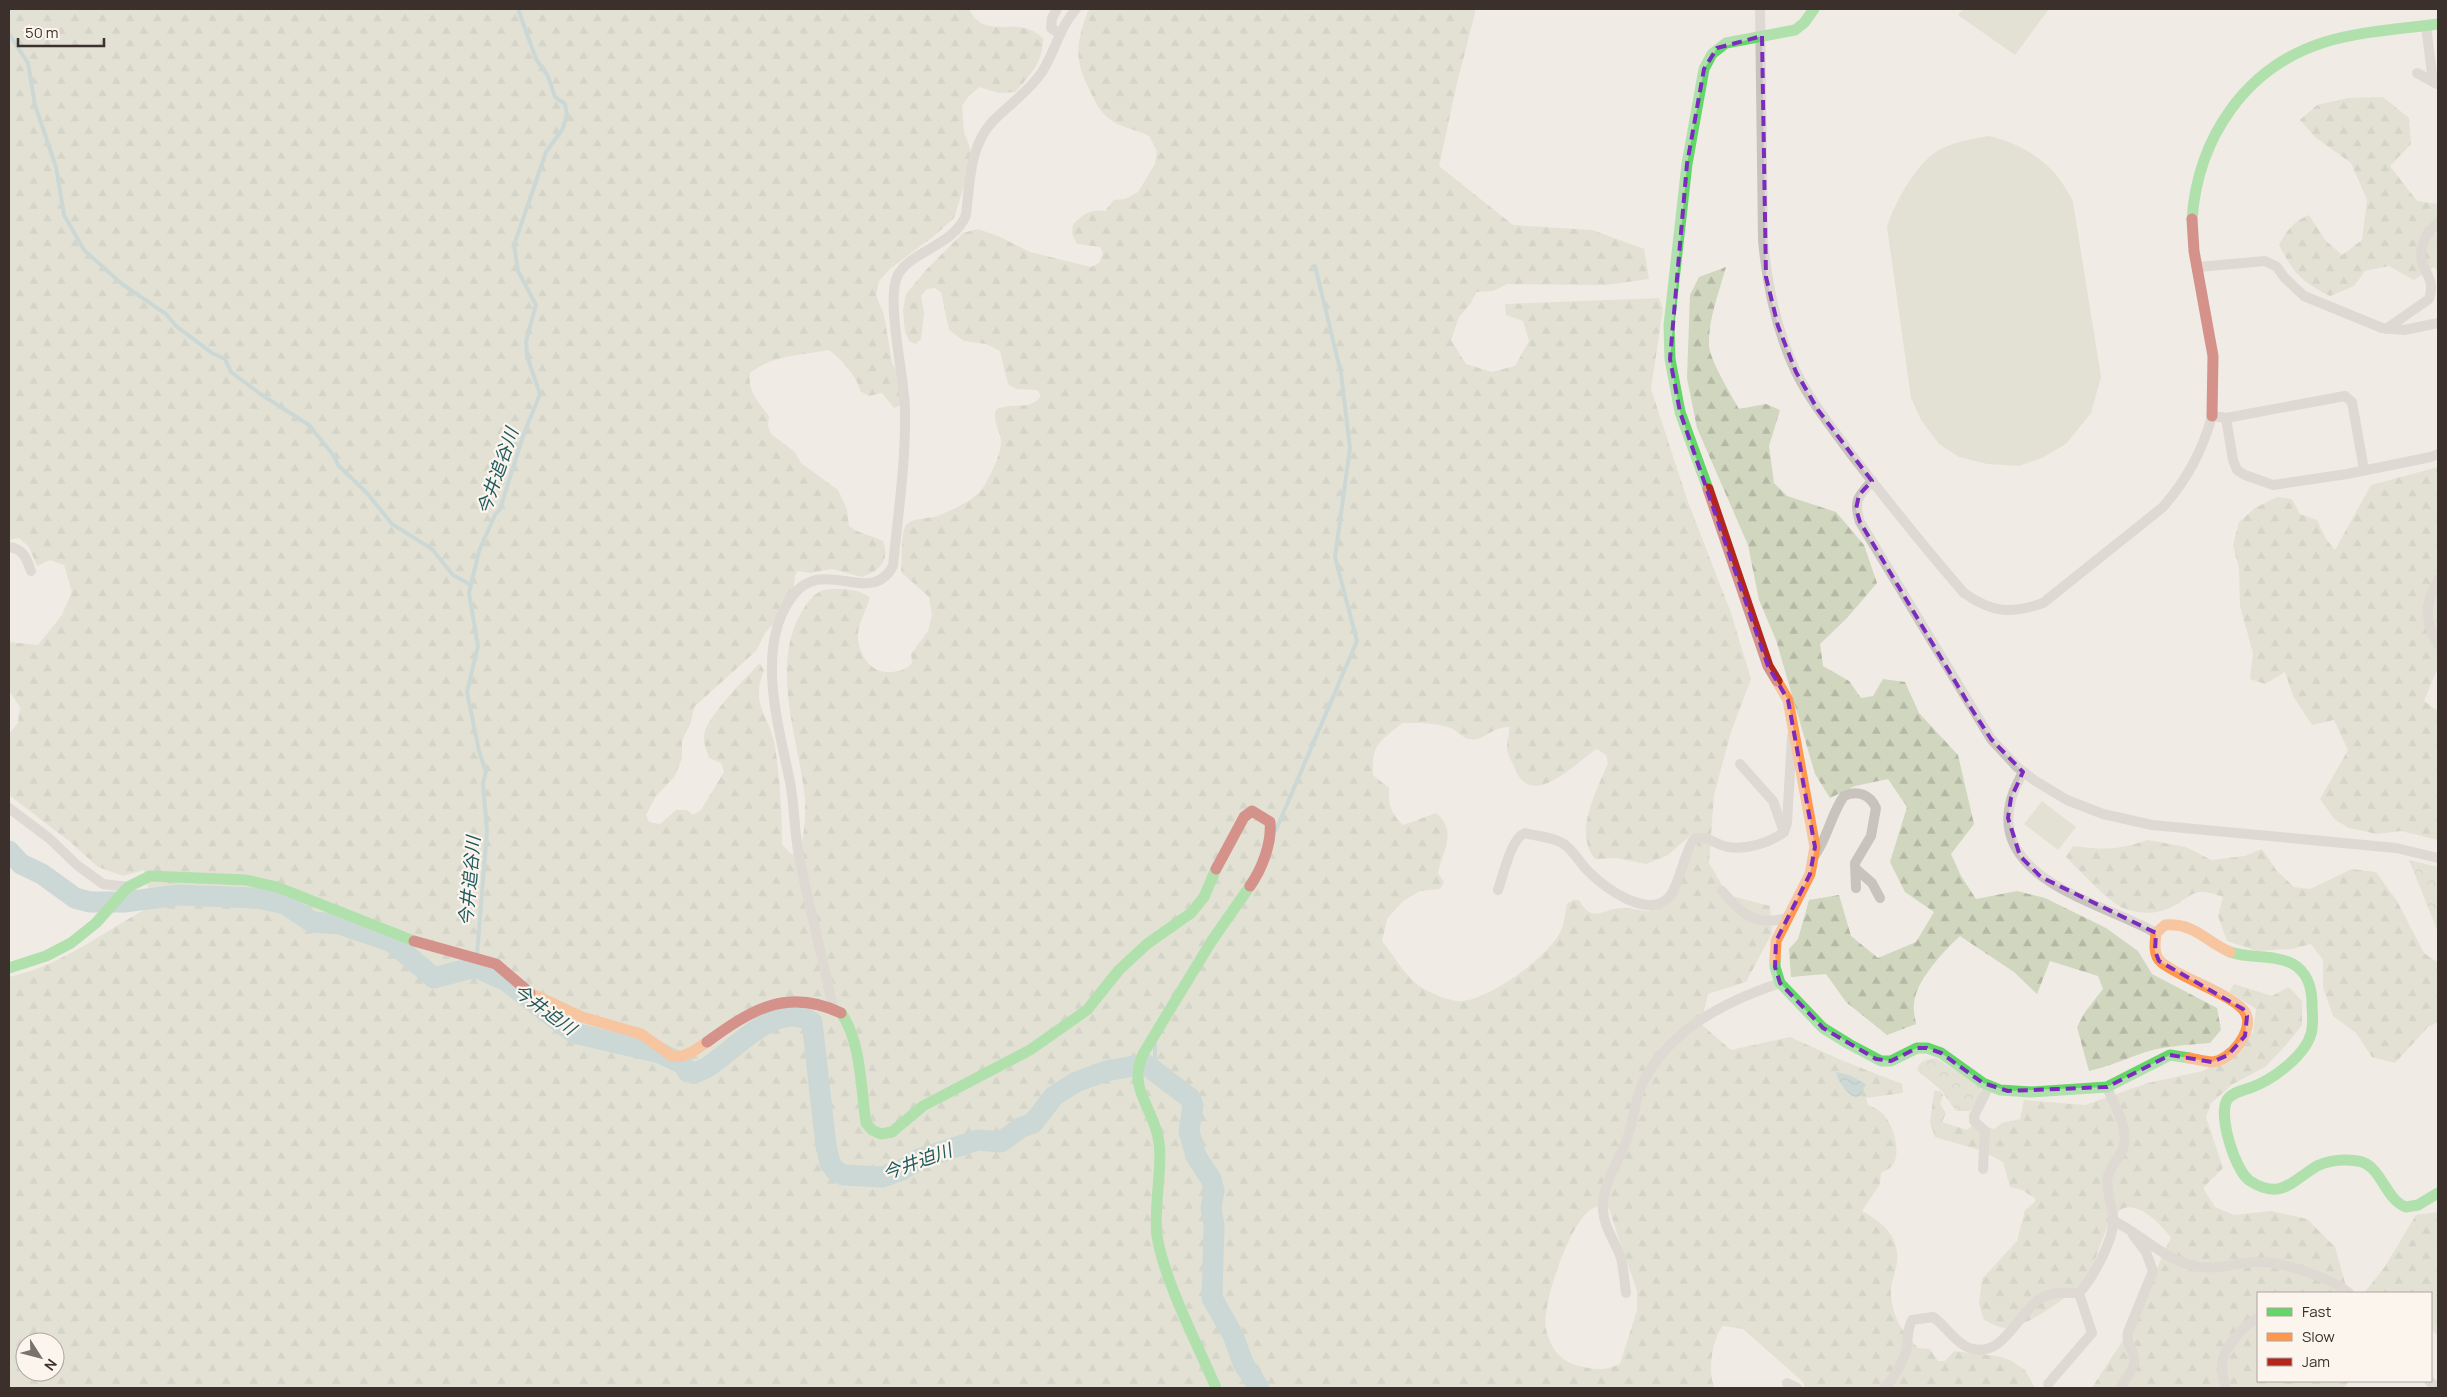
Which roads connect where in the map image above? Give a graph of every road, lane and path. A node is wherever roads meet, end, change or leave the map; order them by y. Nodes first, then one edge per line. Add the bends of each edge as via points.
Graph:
1 (1057, 9) edge
2 (1076, 9) edge
3 (1760, 9) edge
4 (1814, 9) edge
5 (2438, 24) edge
6 (2426, 26) junction
7 (1060, 34) junction
8 (1762, 36) junction
9 (2417, 73) dead end
10 (2436, 83) edge
11 (2438, 223) edge
12 (2198, 267) junction
13 (2438, 323) edge
14 (2386, 328) junction
15 (2212, 416) junction
16 (2226, 418) junction
17 (2438, 454) edge
18 (2364, 470) junction
19 (1872, 482) junction
20 (9, 547) edge
21 (30, 571) dead end
22 (2438, 580) edge
23 (2438, 644) edge
24 (1793, 727) junction
25 (1740, 764) dead end
26 (2023, 772) junction
27 (9, 808) edge
28 (1784, 832) junction
29 (1814, 856) junction
30 (2438, 858) edge
31 (1856, 869) junction
32 (128, 887) junction
33 (1856, 888) dead end
34 (1498, 890) dead end
35 (1722, 891) dead end
36 (1880, 898) dead end
37 (1786, 918) junction
38 (2156, 933) junction
39 (9, 968) edge
40 (1780, 984) junction
41 (832, 1008) junction
42 (1989, 1086) junction
43 (2107, 1087) junction
44 (1983, 1169) dead end
45 (2438, 1193) edge
46 (2114, 1221) junction
47 (2131, 1232) junction
48 (2348, 1292) edge
49 (1626, 1293) dead end
50 (2079, 1293) junction
51 (2257, 1318) edge
52 (1787, 1383) dead end
53 (2048, 1384) dead end
54 (1216, 1388) edge
55 (1797, 1388) edge
56 (1884, 1388) edge
57 (2120, 1388) edge
58 (2225, 1388) edge

1 - 7 street via 1051,28
2 - 7 street
3 - 8 street
4 - 8 street via 1795,30
5 - 6 street
6 - 10 street
6 - 12 street via 2325,42 2276,66 2247,88 2223,116 2197,178 2192,235
7 - 41 street via 1040,74 991,123 976,148 963,223 956,232 897,276 894,301 905,407 905,454 893,566 874,583 826,578 804,584 784,611 775,639 775,710 790,784 799,859
8 - 19 street via 1763,240 1766,277 1778,326 1796,372 1818,410
8 - 24 street via 1726,43 1717,48 1704,69 1687,164 1672,285 1670,359 1680,412 1768,666 1788,700
9 - 10 street
11 - 14 street via 2422,248 2423,264 2432,282 2429,299
12 - 14 street via 2266,261 2277,267 2304,296
12 - 15 street via 2213,356
13 - 14 street via 2404,330
15 - 16 street
15 - 19 street via 2196,463 2164,507 2063,589 2043,603 2026,609 1992,609 1964,593
16 - 18 street via 2234,460 2238,470 2245,475 2273,485
16 - 18 street via 2346,396 2352,402
17 - 18 street
19 - 26 street via 1859,496 1856,509 1860,522 1991,739
20 - 21 street via 19,549 25,555
22 - 23 street via 2431,596 2428,619
24 - 28 street
24 - 29 street
25 - 28 street via 1772,801
26 - 30 street via 2067,800 2103,814 2152,825 2396,848
26 - 38 street via 2011,798 2008,818 2014,845 2024,861 2041,877
27 - 32 street via 103,884
28 - 34 street via 1742,848 1723,846 1705,838 1694,839 1670,896 1649,905 1631,901 1609,888 1589,872 1562,842 1525,832 1513,845
29 - 31 street via 1823,843 1840,801 1846,795 1860,793 1869,798 1876,808 1871,836 1855,863
29 - 37 street via 1810,874
31 - 33 street
31 - 36 street via 1872,883
32 - 39 street via 69,945
32 - 41 street via 150,876 246,880 278,887 422,944 496,964 530,993 582,1017 640,1034 672,1056 692,1052 756,1010 794,1001 814,1002
35 - 37 street via 1756,921
37 - 40 street via 1775,949 1775,967
38 - 43 street via 2155,951 2159,961 2243,1009 2247,1016 2245,1036 2220,1060 2212,1062 2170,1055
38 - 45 street via 2165,924 2190,926 2220,948 2248,958 2278,959 2296,965 2308,978 2313,997 2311,1036 2272,1076 2236,1093 2226,1102 2226,1129 2243,1177 2270,1190 2279,1190 2299,1181 2317,1165 2331,1160 2364,1163 2376,1172 2392,1200 2403,1206 2414,1206
40 - 42 street via 1818,1024 1876,1059 1891,1061 1917,1048 1927,1048 1941,1053
40 - 49 street via 1726,1004 1698,1021 1667,1050 1644,1080 1627,1140 1606,1184 1603,1208 1606,1227 1621,1260
41 - 54 street via 847,1021 855,1044 866,1123 881,1134 892,1132 923,1106 1030,1050 1087,1010 1118,970 1147,944 1191,913 1204,897 1244,817 1252,811 1270,822 1271,832 1259,872 1211,942 1143,1054 1137,1070 1137,1084 1158,1138 1157,1234 1164,1265
42 - 43 street via 2031,1092
42 - 44 street via 1974,1116 1974,1121 1985,1131
43 - 46 street via 2125,1139 2108,1177
46 - 47 street
46 - 50 street via 2104,1254
47 - 48 street via 2187,1264 2206,1268 2266,1263 2315,1277
47 - 57 street via 2146,1252 2153,1271 2128,1332 2134,1365
50 - 53 street via 2092,1333
50 - 56 street via 2056,1292 2039,1300 2004,1339 1988,1348 1967,1347 1932,1317 1912,1320 1908,1328 1907,1349 1896,1374
51 - 58 street via 2246,1324 2224,1357
52 - 55 street

